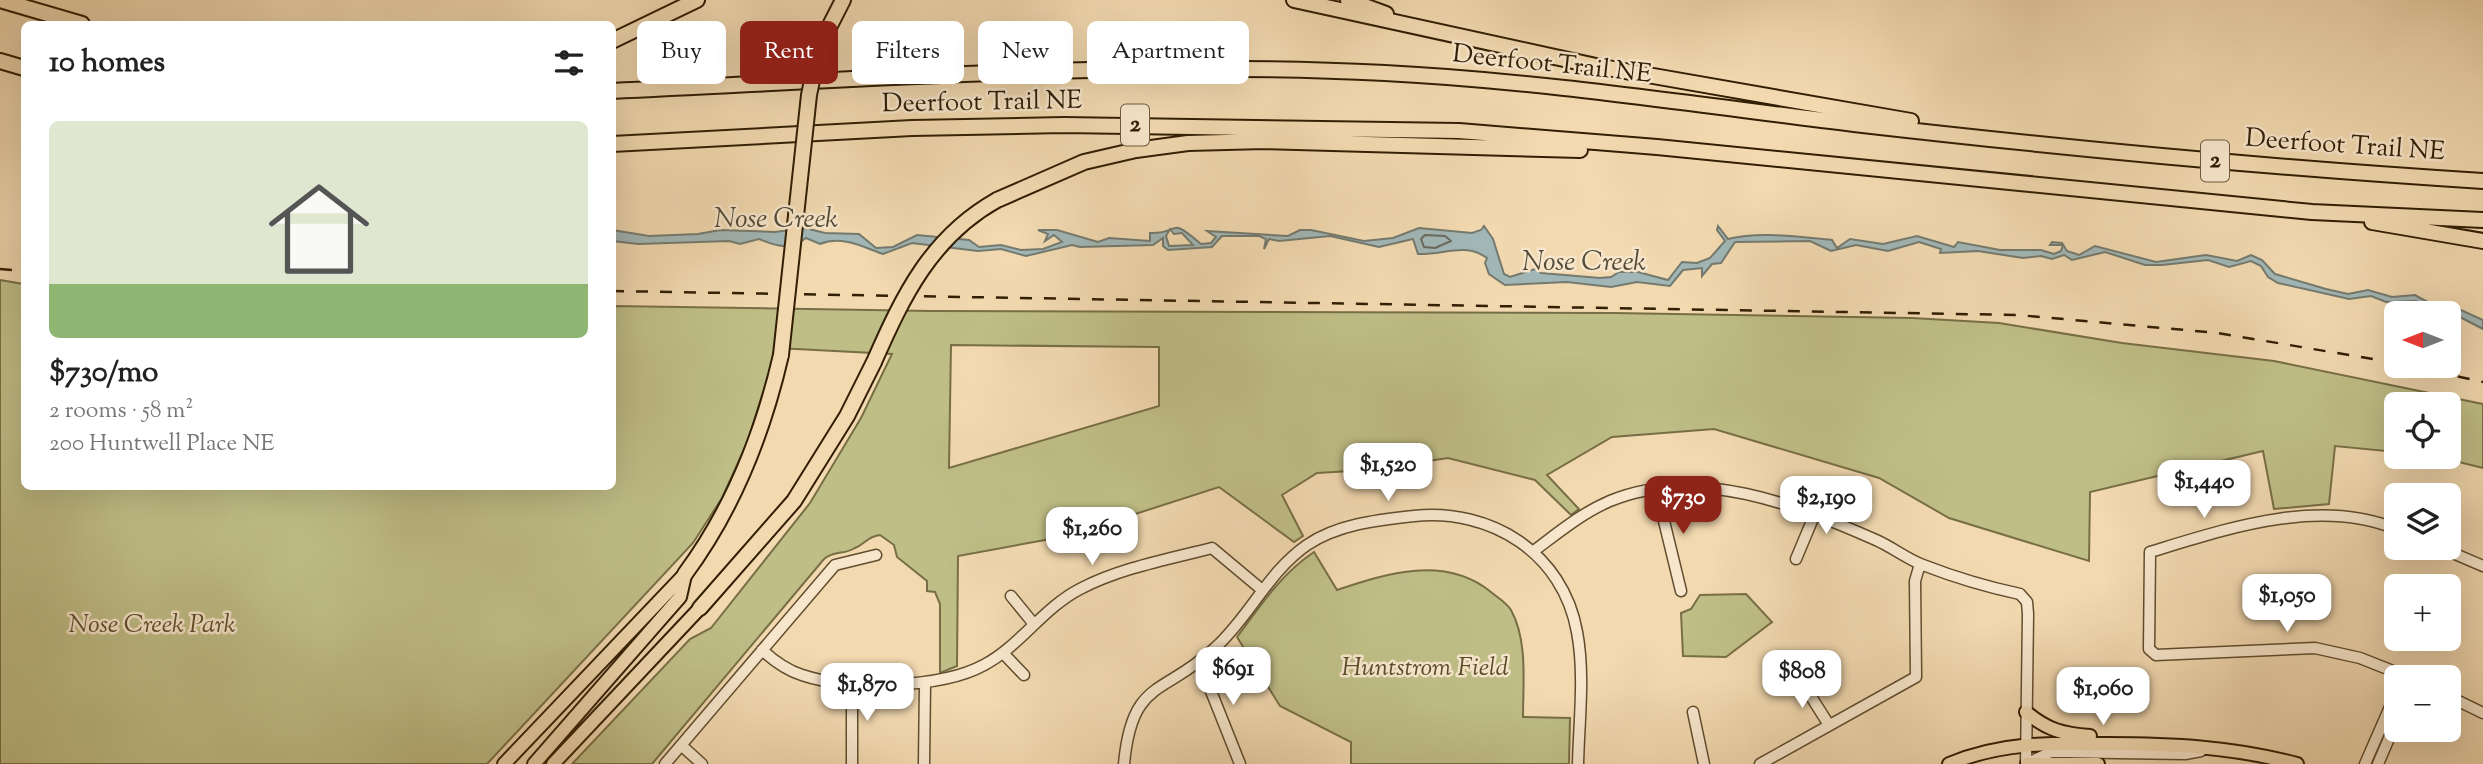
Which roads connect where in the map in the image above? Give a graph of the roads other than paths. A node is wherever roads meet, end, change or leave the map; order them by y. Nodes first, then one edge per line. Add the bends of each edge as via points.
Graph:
1 (0, 0) edge
2 (697, 0) edge
3 (843, 0) edge
4 (1294, 0) edge
5 (1348, 0) edge
6 (72, 21) edge
7 (1461, 38) junction
8 (616, 39) edge
9 (0, 61) edge
10 (21, 67) edge
11 (616, 91) edge
12 (1947, 134) junction
13 (616, 144) edge
14 (1657, 148) junction
15 (2483, 181) edge
16 (2312, 212) junction
17 (2483, 220) edge
18 (2483, 241) edge
19 (1656, 488) junction
20 (1814, 516) junction
21 (2384, 526) edge
22 (1535, 550) junction
23 (876, 555) dead end
24 (2461, 557) edge
25 (1796, 559) dead end
26 (1920, 564) junction
27 (2483, 566) edge
28 (685, 574) junction
29 (1261, 589) junction
30 (1681, 591) dead end
31 (1011, 596) dead end
32 (700, 608) joint
33 (1033, 623) junction
34 (762, 650) junction
35 (1003, 653) junction
36 (1199, 661) junction
37 (2384, 668) edge
38 (1024, 675) dead end
39 (1801, 679) dead end
40 (852, 683) junction
41 (925, 683) junction
42 (2461, 702) edge
43 (1693, 712) dead end
44 (2026, 712) junction
45 (2483, 713) edge
46 (2384, 720) edge
47 (1829, 725) junction
48 (2387, 742) edge
49 (2026, 744) junction
50 (2181, 744) junction
51 (681, 745) junction
52 (2216, 748) junction
53 (505, 764) edge
54 (534, 764) edge
55 (552, 764) edge
56 (665, 764) edge
57 (702, 764) edge
58 (852, 764) edge
59 (924, 764) edge
60 (1124, 764) edge
61 (1240, 764) edge
62 (1578, 764) edge
63 (1704, 764) edge
64 (1760, 764) edge
65 (1949, 764) edge
66 (2027, 764) edge
67 (2098, 764) edge
68 (2297, 764) edge
69 (2365, 764) edge
70 (2378, 764) edge

1 - 6 highway
2 - 8 highway
3 - 28 highway, bridge via 819,47 809,94 780,355 767,409 712,535
4 - 7 highway
5 - 7 highway
7 - 12 highway via 1898,119
9 - 10 highway
11 - 12 highway, Deerfoot Trail NE / 2 via 1008,72 1203,68 1361,72 1576,90
12 - 15 highway, Deerfoot Trail NE / 2 via 2302,169
13 - 14 highway, Deerfoot Trail NE / 2 via 1064,125 1459,131
14 - 16 highway, Deerfoot Trail NE / 2
14 - 32 highway, bridge via 1614,152 1265,141 1188,143 1084,162 997,200 963,222 929,256 847,416 794,500
16 - 17 highway, Deerfoot Trail NE / 2
16 - 18 highway
19 - 20 street via 1737,492
19 - 22 street via 1609,501
19 - 30 street
20 - 25 street
20 - 26 street
21 - 37 street via 2343,516 2313,516 2213,533 2150,552 2149,649 2157,655 2315,648
22 - 29 street via 1516,537 1463,517 1432,514 1384,519 1320,538
22 - 62 street via 1558,582 1577,632
23 - 34 street via 835,565
24 - 27 street
26 - 44 street via 2020,594 2027,602
26 - 47 street via 1915,581 1916,677
28 - 53 main road
28 - 54 main road via 680,597
29 - 33 street via 1212,548 1081,588
29 - 36 street via 1239,624
31 - 33 street
32 - 55 main road
33 - 35 street
34 - 40 street via 805,677
34 - 51 street
35 - 38 street
35 - 41 street via 962,675
36 - 60 street via 1145,695 1133,715
36 - 61 street
39 - 47 street
40 - 41 street
40 - 58 street
41 - 59 street
42 - 45 street
43 - 63 street
44 - 49 street
44 - 50 main road via 2062,734
46 - 69 street
47 - 64 street
48 - 70 street
49 - 50 main road
49 - 65 main road via 1978,752
49 - 66 street
50 - 52 main road
51 - 56 street
51 - 57 street
52 - 66 street via 2185,754 2051,752
52 - 68 main road
66 - 67 main road

